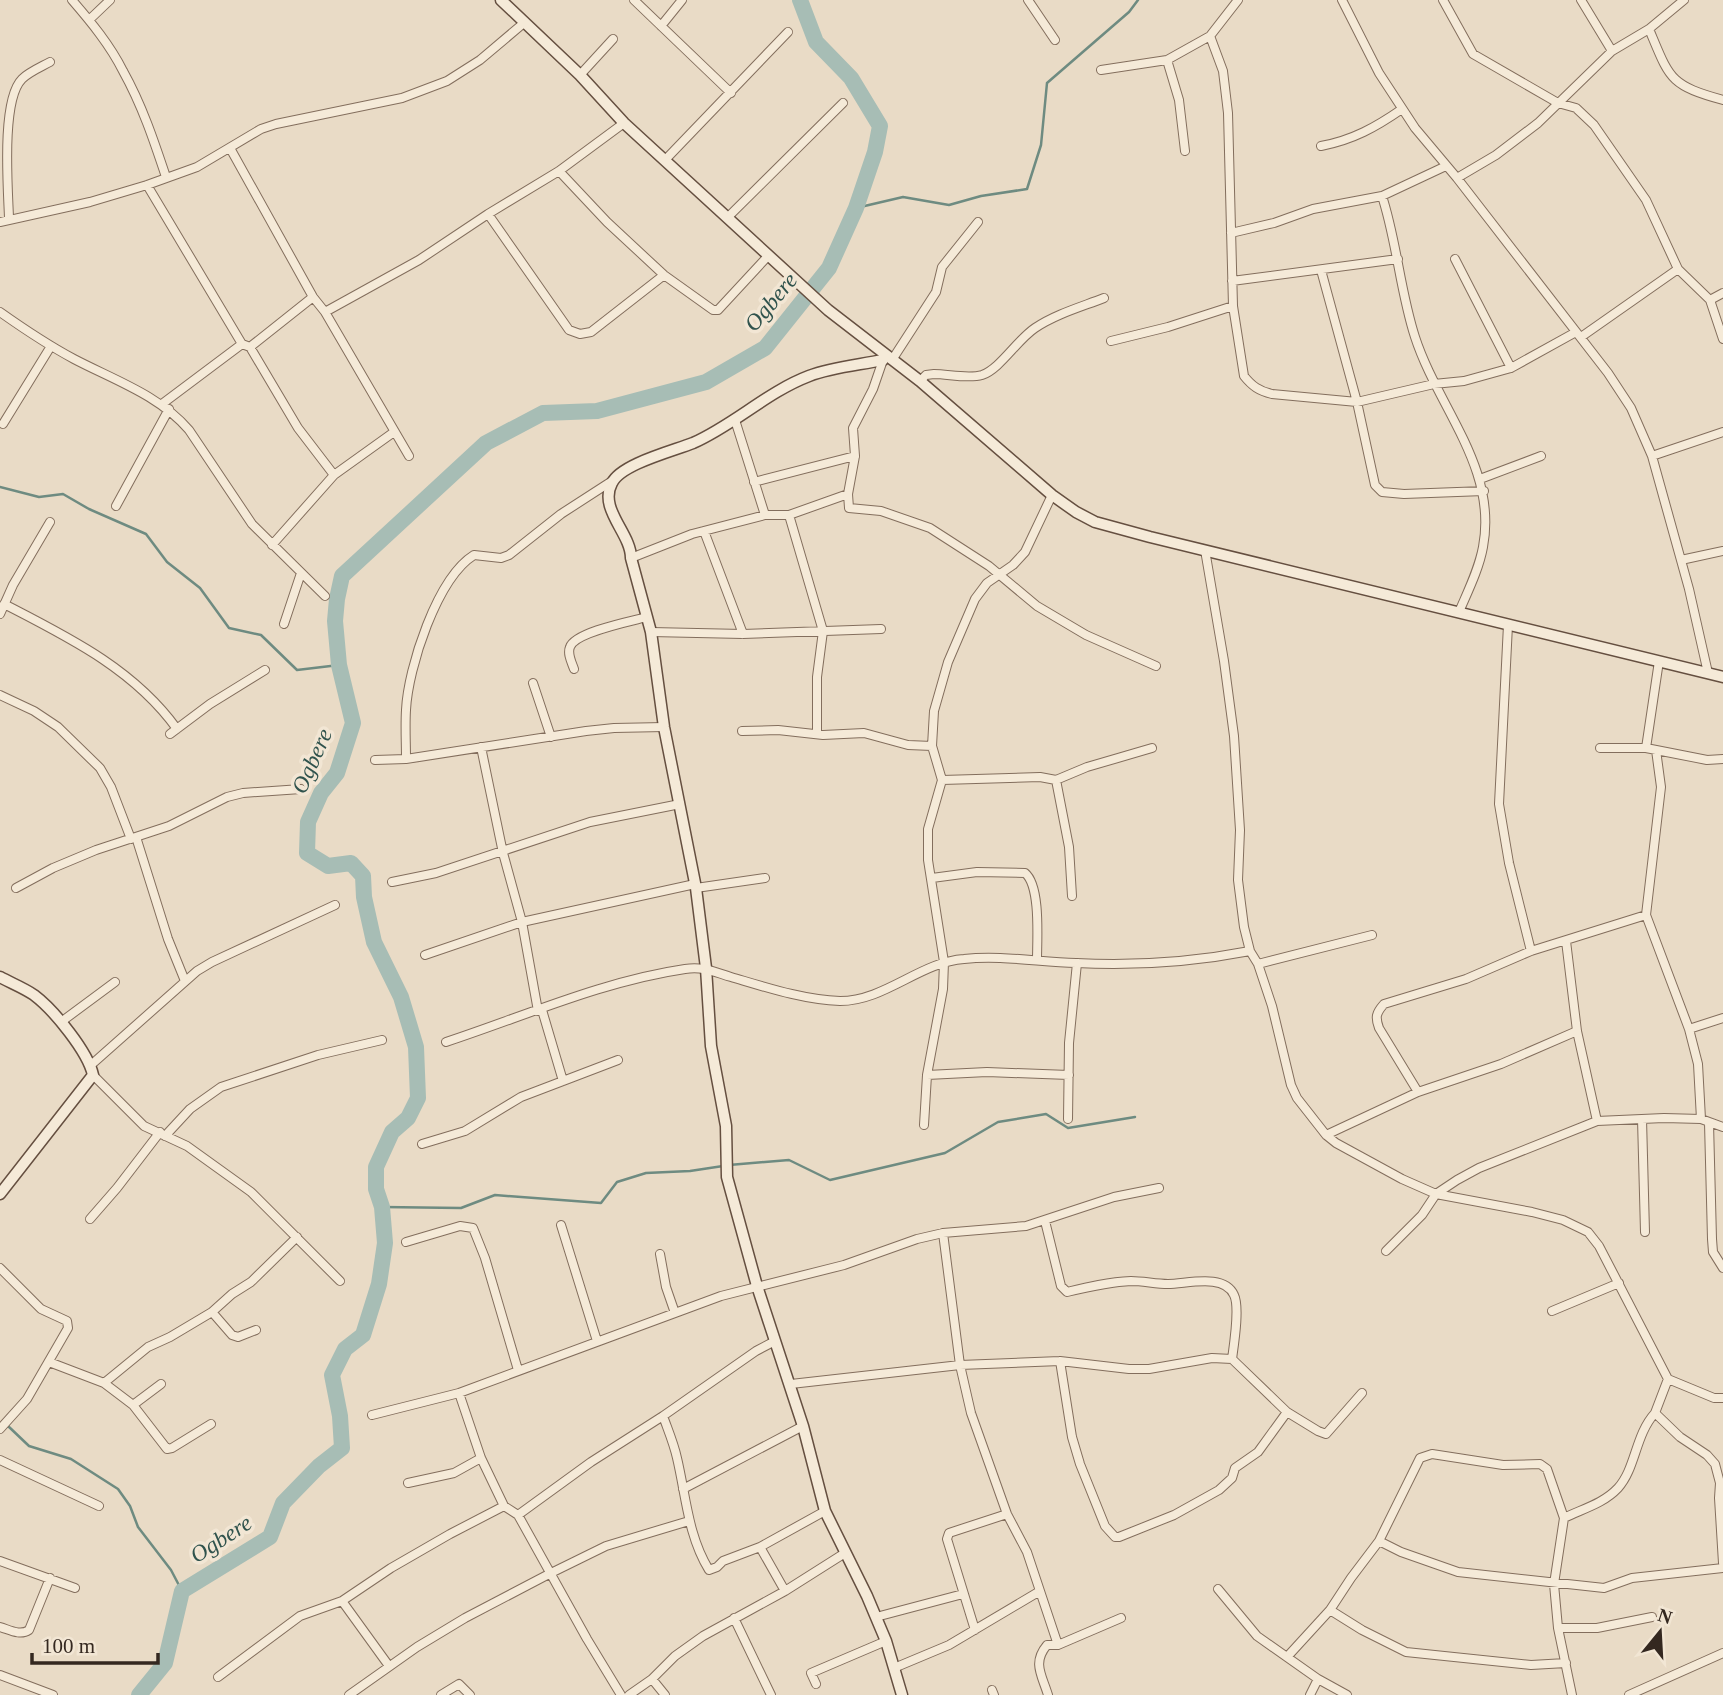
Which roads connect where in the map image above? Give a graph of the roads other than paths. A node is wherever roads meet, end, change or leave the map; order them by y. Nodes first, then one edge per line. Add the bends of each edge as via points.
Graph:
1 (72, 0) edge
2 (110, 0) edge
3 (501, 0) edge
4 (634, 0) edge
5 (682, 0) edge
6 (1028, 0) edge
7 (1238, 0) edge
8 (1342, 0) edge
9 (1443, 0) edge
10 (1581, 0) edge
11 (1684, 0) edge
12 (89, 20) junction
13 (525, 22) junction
14 (661, 26) junction
15 (1649, 29) junction
16 (788, 32) dead end
17 (1210, 36) junction
18 (613, 39) dead end
19 (1055, 40) dead end
20 (1612, 51) junction
21 (1167, 60) junction
22 (50, 62) dead end
23 (1101, 70) dead end
24 (580, 75) junction
25 (731, 93) junction
26 (1723, 100) edge
27 (843, 103) dead end
28 (1558, 103) junction
29 (1402, 109) junction
30 (624, 123) junction
31 (1321, 146) dead end
32 (230, 148) junction
33 (1185, 151) dead end
34 (666, 159) junction
35 (1446, 166) junction
36 (559, 172) junction
37 (166, 177) junction
38 (1457, 178) junction
39 (147, 185) junction
40 (1382, 196) junction
41 (488, 214) junction
42 (9, 218) junction
43 (727, 218) junction
44 (0, 222) edge
45 (978, 222) dead end
46 (1231, 233) junction
47 (768, 256) junction
48 (1398, 258) junction
49 (1455, 259) dead end
50 (1321, 270) junction
51 (1678, 270) junction
52 (664, 275) junction
53 (1232, 281) junction
54 (1723, 293) edge
55 (313, 297) junction
56 (1104, 298) dead end
57 (1710, 300) junction
58 (1233, 306) junction
59 (0, 312) edge
60 (324, 312) junction
61 (1578, 335) junction
62 (1723, 339) edge
63 (1111, 341) dead end
64 (51, 346) junction
65 (246, 346) junction
66 (887, 358) junction
67 (1511, 368) junction
68 (920, 381) junction
69 (1434, 384) junction
70 (1357, 401) junction
71 (165, 406) junction
72 (735, 420) junction
73 (3, 424) dead end
74 (394, 432) junction
75 (1723, 432) edge
76 (409, 456) dead end
77 (855, 456) junction
78 (1541, 456) dead end
79 (1652, 456) junction
80 (334, 475) junction
81 (1480, 480) junction
82 (612, 481) junction
83 (754, 482) junction
84 (1484, 491) junction
85 (848, 494) junction
86 (1052, 495) junction
87 (116, 506) dead end
88 (765, 515) junction
89 (789, 515) junction
90 (50, 522) dead end
91 (704, 531) junction
92 (272, 545) junction
93 (1205, 550) junction
94 (1723, 551) edge
95 (631, 558) junction
96 (1681, 560) junction
97 (301, 573) junction
98 (999, 575) junction
99 (325, 596) dead end
100 (4, 604) junction
101 (1459, 612) junction
102 (0, 614) edge
103 (647, 617) junction
104 (284, 624) dead end
105 (1508, 625) junction
106 (881, 629) dead end
107 (823, 631) junction
108 (651, 632) junction
109 (743, 634) junction
110 (1659, 661) junction
111 (1156, 666) dead end
112 (574, 669) dead end
113 (265, 670) dead end
114 (1708, 673) junction
115 (1723, 677) edge
116 (533, 683) dead end
117 (0, 695) edge
118 (664, 727) junction
119 (742, 731) dead end
120 (817, 734) junction
121 (551, 737) junction
122 (932, 746) junction
123 (481, 747) junction
124 (1152, 748) dead end
125 (1600, 748) dead end
126 (1646, 748) junction
127 (1656, 750) junction
128 (406, 759) junction
129 (1723, 759) edge
130 (375, 760) dead end
131 (942, 780) junction
132 (1056, 780) junction
133 (301, 789) dead end
134 (680, 804) junction
135 (133, 838) junction
136 (502, 853) junction
137 (765, 878) dead end
138 (932, 878) junction
139 (392, 881) dead end
140 (695, 886) junction
141 (16, 888) dead end
142 (1072, 896) dead end
143 (335, 905) dead end
144 (1646, 915) junction
145 (522, 922) junction
146 (1372, 935) dead end
147 (1566, 941) junction
148 (1250, 951) junction
149 (1531, 951) junction
150 (425, 955) dead end
151 (1037, 960) junction
152 (944, 962) junction
153 (1077, 963) junction
154 (1258, 964) junction
155 (706, 968) junction
156 (0, 977) edge
157 (185, 981) junction
158 (114, 982) dead end
159 (540, 1010) junction
160 (1723, 1018) edge
161 (61, 1022) junction
162 (1689, 1029) junction
163 (1577, 1031) junction
164 (382, 1040) dead end
165 (446, 1042) dead end
166 (618, 1060) dead end
167 (92, 1070) junction
168 (927, 1075) junction
169 (1069, 1075) junction
170 (563, 1081) junction
171 (1418, 1092) junction
172 (1642, 1118) junction
173 (1068, 1119) dead end
174 (1597, 1121) junction
175 (1705, 1121) junction
176 (924, 1125) dead end
177 (1723, 1127) edge
178 (163, 1134) junction
179 (1326, 1135) junction
180 (422, 1144) dead end
181 (1159, 1188) dead end
182 (0, 1194) edge
183 (1436, 1194) junction
184 (90, 1219) dead end
185 (1045, 1221) junction
186 (561, 1225) dead end
187 (1645, 1232) dead end
188 (943, 1233) junction
189 (297, 1237) junction
190 (405, 1242) dead end
191 (1386, 1251) dead end
192 (660, 1254) dead end
193 (0, 1268) edge
194 (1723, 1268) edge
195 (340, 1281) dead end
196 (1619, 1283) junction
197 (757, 1286) junction
198 (1552, 1311) dead end
199 (212, 1312) junction
200 (675, 1313) junction
201 (256, 1330) dead end
202 (597, 1341) junction
203 (775, 1341) junction
204 (1233, 1359) junction
205 (1060, 1361) junction
206 (49, 1362) junction
207 (960, 1365) junction
208 (518, 1370) junction
209 (1668, 1379) junction
210 (104, 1383) junction
211 (161, 1384) dead end
212 (791, 1384) junction
213 (459, 1392) junction
214 (1362, 1394) dead end
215 (1723, 1398) edge
216 (133, 1405) junction
217 (1287, 1412) junction
218 (1655, 1413) junction
219 (372, 1415) dead end
220 (663, 1416) junction
221 (211, 1424) dead end
222 (803, 1426) junction
223 (0, 1429) edge
224 (481, 1458) junction
225 (0, 1460) edge
226 (408, 1483) dead end
227 (683, 1489) junction
228 (1721, 1498) edge
229 (99, 1506) dead end
230 (505, 1506) junction
231 (825, 1511) junction
232 (1007, 1514) junction
233 (518, 1515) junction
234 (1564, 1518) junction
235 (689, 1521) junction
236 (1380, 1541) junction
237 (760, 1547) junction
238 (845, 1553) junction
239 (0, 1562) edge
240 (1723, 1563) edge
241 (1723, 1568) edge
242 (551, 1573) junction
243 (50, 1578) junction
244 (1554, 1584) junction
245 (75, 1588) dead end
246 (1218, 1589) dead end
247 (785, 1591) junction
248 (1040, 1591) junction
249 (963, 1594) junction
250 (342, 1601) junction
251 (1330, 1610) junction
252 (876, 1617) junction
253 (734, 1618) junction
254 (1121, 1618) dead end
255 (1652, 1618) dead end
256 (0, 1627) edge
257 (1558, 1628) junction
258 (975, 1630) junction
259 (886, 1642) junction
260 (1058, 1644) junction
261 (1723, 1653) edge
262 (1287, 1657) junction
263 (1566, 1663) junction
264 (389, 1666) junction
265 (894, 1668) junction
266 (0, 1675) edge
267 (218, 1677) dead end
268 (652, 1679) junction
269 (1318, 1679) junction
270 (816, 1684) dead end
271 (43, 1693) edge
272 (53, 1695) edge
273 (348, 1695) edge
274 (441, 1695) edge
275 (470, 1695) edge
276 (621, 1695) edge
277 (629, 1695) edge
278 (665, 1695) edge
279 (771, 1695) edge
280 (902, 1695) edge
281 (1048, 1695) edge
282 (1310, 1695) edge
283 (1347, 1695) edge
284 (1572, 1695) edge
285 (1629, 1695) edge

1 - 12 street
2 - 12 street
3 - 13 street
4 - 14 street
5 - 14 street
6 - 19 street
7 - 17 street
8 - 29 street
9 - 28 street via 1473,54
10 - 20 street
11 - 15 street
12 - 37 street via 124,71
13 - 24 street
13 - 32 street via 480,60 447,80 402,98 276,124
14 - 25 street
15 - 20 street
15 - 26 street via 1675,81
16 - 25 street
17 - 21 street
17 - 46 street via 1223,71 1228,113
18 - 24 street
20 - 28 street
21 - 23 street
21 - 33 street via 1179,100
22 - 42 street via 22,79 14,90 7,154
24 - 30 street
25 - 34 street
27 - 43 street
28 - 38 street via 1496,155
28 - 51 street via 1576,108 1609,144 1646,200
29 - 31 street via 1354,138
29 - 35 street
30 - 34 street
30 - 36 street
32 - 37 street via 197,167
32 - 55 street
34 - 43 street
35 - 38 street
35 - 40 street
36 - 41 street
36 - 52 street
37 - 39 street
38 - 61 street
39 - 42 street
39 - 65 street
40 - 46 street via 1312,209
40 - 48 street
41 - 52 street via 569,330 580,334 591,332
41 - 60 street via 419,260
42 - 44 street
43 - 47 street
45 - 66 street via 942,267 936,292
46 - 53 street
47 - 52 street via 715,311
47 - 66 street
48 - 50 street
48 - 69 street via 1415,337
49 - 67 street
50 - 53 street
50 - 70 street
51 - 57 street
51 - 61 street
53 - 58 street
54 - 57 street
55 - 60 street
55 - 65 street
56 - 68 street via 1034,328 992,370 981,375 934,374
57 - 62 street
58 - 63 street
58 - 70 street via 1244,376 1260,391
59 - 64 street
60 - 74 street
61 - 67 street
61 - 79 street via 1625,400
64 - 71 street
64 - 73 street
65 - 71 street
65 - 80 street
66 - 68 street
66 - 72 street via 810,376
66 - 77 street via 853,428
67 - 69 street via 1464,382
68 - 86 street
69 - 70 street
69 - 81 street
70 - 84 street via 1375,485 1382,492
71 - 87 street
71 - 92 street via 189,430 242,511
72 - 82 street via 626,469
72 - 83 street
74 - 76 street
74 - 80 street
75 - 79 street
77 - 83 street
77 - 85 street
78 - 81 street
79 - 96 street
80 - 92 street
81 - 84 street
82 - 95 street via 609,502
82 - 128 street via 509,555 474,555 452,579 418,649 406,709
83 - 88 street
84 - 101 street via 1483,547
85 - 89 street
85 - 98 street via 849,508 881,511 930,528
86 - 93 street via 1095,522
86 - 98 street via 1030,546
88 - 89 street
88 - 91 street
89 - 107 street
90 - 100 street
91 - 95 street
91 - 109 street
92 - 97 street
93 - 101 street
93 - 148 street via 1234,736 1238,880
94 - 96 street
95 - 103 street
96 - 114 street
97 - 99 street
97 - 104 street
98 - 111 street via 1037,606 1086,635
98 - 122 street via 975,599 948,662 934,711
100 - 102 street
100 - 113 street via 91,650 138,686 174,732
101 - 105 street
103 - 108 street
103 - 112 street via 575,641 569,654
105 - 110 street
105 - 149 street via 1499,804
106 - 107 street
107 - 109 street
107 - 120 street
108 - 109 street
108 - 118 street
110 - 114 street
110 - 126 street
114 - 115 street
116 - 121 street
117 - 135 street via 58,727 100,768
118 - 121 street
118 - 134 street
119 - 120 street
120 - 122 street via 864,733 908,745
121 - 123 street
122 - 131 street
123 - 128 street
123 - 136 street
124 - 132 street
125 - 126 street
126 - 127 street
127 - 129 street
127 - 144 street via 1661,786
128 - 130 street
131 - 132 street
131 - 138 street via 928,829
132 - 142 street via 1069,847
133 - 135 street via 227,797 179,822
134 - 136 street via 578,825
134 - 140 street
135 - 141 street via 53,868
135 - 157 street
136 - 139 street
136 - 145 street
137 - 140 street
138 - 151 street via 977,872 1030,876
138 - 152 street
140 - 145 street
140 - 155 street
143 - 157 street via 212,962
144 - 147 street
144 - 162 street
145 - 150 street
145 - 159 street
146 - 154 street
147 - 149 street
147 - 163 street
148 - 153 street via 1184,961
148 - 154 street
149 - 171 street via 1466,979 1384,1004 1377,1012 1378,1028
151 - 152 street
151 - 153 street
152 - 155 street via 860,999 839,1001
152 - 168 street
153 - 169 street
154 - 179 street via 1291,1084
155 - 159 street via 616,983
155 - 197 street via 711,1046 726,1126 727,1177
156 - 161 street via 35,995
157 - 167 street
158 - 161 street
159 - 165 street
159 - 170 street
160 - 162 street
161 - 167 street
162 - 175 street
163 - 171 street via 1501,1064
163 - 174 street
164 - 178 street via 318,1055 221,1087
166 - 170 street
167 - 178 street via 144,1126
167 - 182 street
168 - 169 street
168 - 176 street
169 - 173 street
170 - 180 street via 521,1097 465,1131
171 - 179 street
172 - 174 street
172 - 175 street
172 - 187 street
174 - 183 street via 1479,1168
175 - 177 street
175 - 194 street via 1713,1252
178 - 184 street
178 - 189 street via 251,1192
179 - 183 street via 1346,1150
181 - 185 street via 1065,1211
183 - 191 street
183 - 196 street via 1576,1225 1600,1246
185 - 188 street
185 - 204 street via 1061,1286 1067,1292 1134,1281 1226,1286 1236,1303
186 - 202 street
188 - 197 street via 844,1265
188 - 207 street
189 - 195 street
189 - 199 street
190 - 208 street via 460,1226 473,1228
192 - 200 street
193 - 206 street via 41,1309 67,1321 68,1328
196 - 198 street
196 - 209 street
197 - 200 street
197 - 203 street
199 - 201 street via 232,1335
199 - 210 street via 148,1347
200 - 202 street
202 - 208 street
203 - 212 street
203 - 220 street
204 - 205 street via 1139,1369
204 - 217 street
205 - 207 street
205 - 217 street via 1080,1464 1105,1526 1119,1537 1219,1490 1235,1468 1258,1452
206 - 210 street
206 - 223 street via 27,1399
207 - 212 street
207 - 232 street via 971,1413
208 - 213 street
209 - 215 street
209 - 218 street
210 - 216 street
211 - 216 street
212 - 222 street
213 - 219 street
213 - 224 street
214 - 217 street via 1326,1434
216 - 221 street via 167,1449
218 - 228 street via 1715,1464
218 - 234 street via 1644,1426 1618,1488 1604,1500
220 - 227 street
220 - 233 street
222 - 227 street
222 - 231 street
224 - 226 street via 454,1473
224 - 230 street
225 - 229 street
227 - 235 street
228 - 240 street
230 - 233 street
230 - 250 street via 414,1554
231 - 237 street
231 - 238 street
232 - 248 street
232 - 249 street via 949,1533 947,1544
233 - 242 street
234 - 236 street via 1545,1466 1432,1454 1416,1463
234 - 244 street
235 - 237 street via 709,1570
235 - 242 street via 606,1546
236 - 244 street via 1458,1572
236 - 251 street
237 - 247 street
238 - 247 street
238 - 252 street
239 - 243 street
241 - 244 street via 1632,1578 1604,1588
242 - 264 street via 465,1618
242 - 276 street
243 - 245 street
243 - 256 street via 29,1630
244 - 257 street
246 - 262 street via 1256,1636
247 - 253 street
248 - 258 street
248 - 260 street
249 - 252 street
249 - 258 street
250 - 264 street
250 - 267 street via 300,1616
251 - 262 street
251 - 263 street via 1406,1651 1531,1665
252 - 259 street
253 - 268 street via 676,1656
253 - 279 street
254 - 260 street
255 - 257 street via 1597,1628
257 - 263 street
258 - 265 street
259 - 265 street
259 - 270 street via 811,1673
260 - 281 street via 1048,1645 1038,1657
261 - 285 street
262 - 269 street
263 - 284 street
264 - 273 street
265 - 280 street
266 - 271 street
268 - 277 street
268 - 278 street
269 - 282 street
269 - 283 street
271 - 272 street
274 - 275 street via 459,1684

